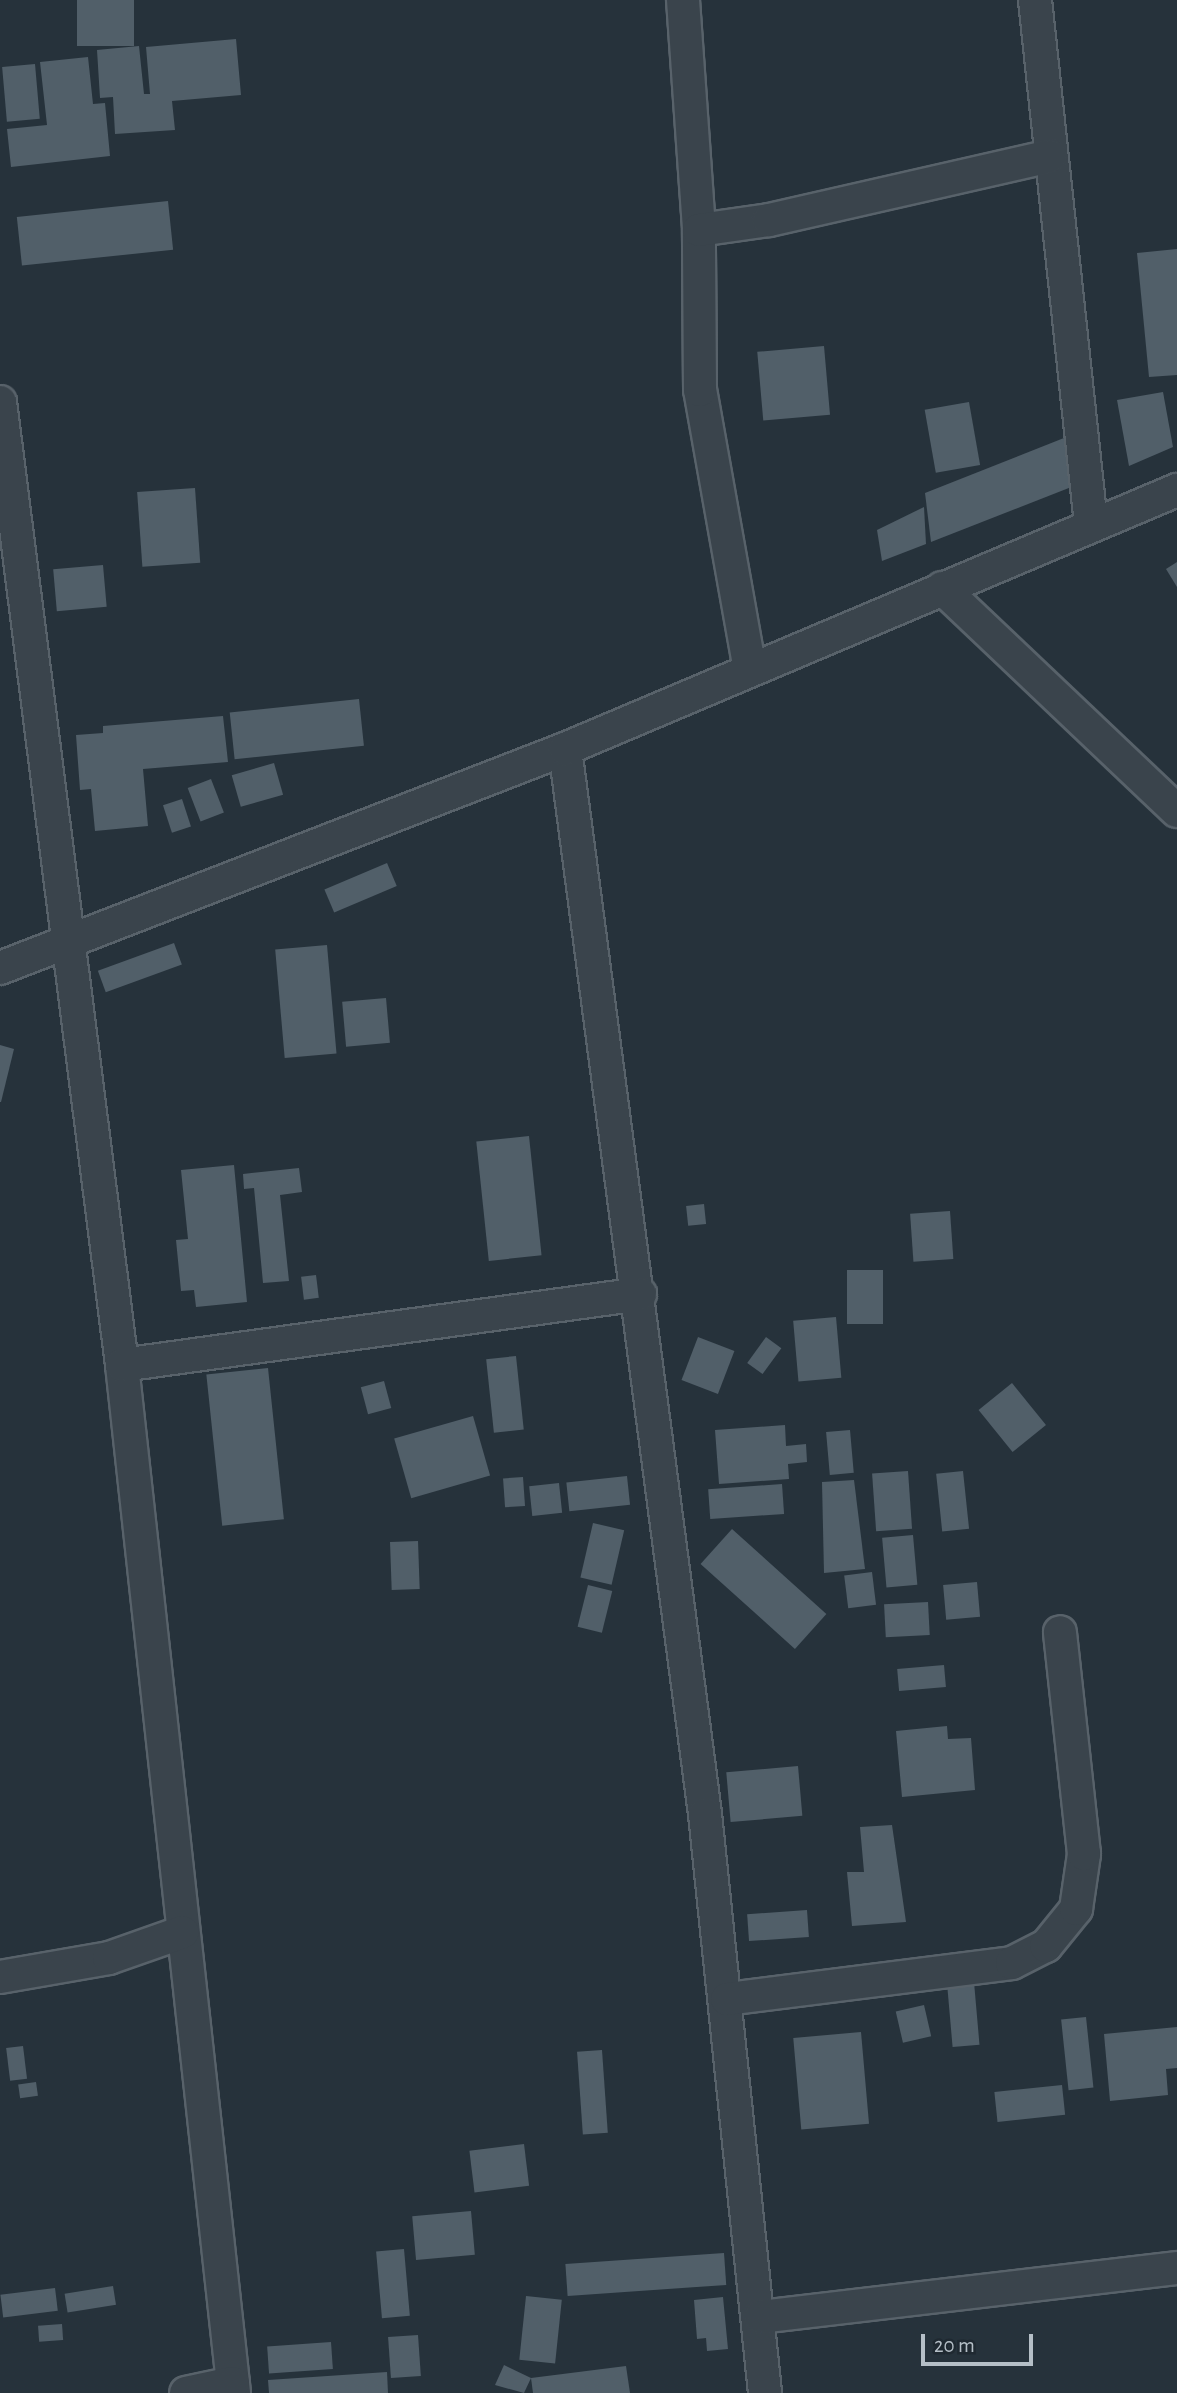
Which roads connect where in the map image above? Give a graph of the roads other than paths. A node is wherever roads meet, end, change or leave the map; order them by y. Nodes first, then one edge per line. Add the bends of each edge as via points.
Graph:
1 (683, 0) edge
2 (1035, 0) edge
3 (1051, 156) junction
4 (699, 230) junction
5 (0, 402) edge
6 (1177, 490) edge
7 (1091, 524) junction
8 (942, 588) junction
9 (750, 670) junction
10 (565, 750) junction
11 (1177, 811) edge
12 (70, 939) junction
13 (0, 968) edge
14 (640, 1294) junction
15 (122, 1365) junction
16 (1060, 1632) dead end
17 (183, 1931) junction
18 (0, 1977) edge
19 (727, 1999) junction
20 (1177, 2267) edge
21 (760, 2317) junction
22 (233, 2388) edge
23 (186, 2393) edge
24 (765, 2393) edge

1 - 4 street
2 - 3 street
3 - 4 street via 769,220
3 - 7 street
4 - 9 street via 700,390
5 - 12 street
6 - 7 street
7 - 8 street
8 - 9 street
8 - 11 street
9 - 10 street
10 - 12 street
10 - 14 street
12 - 13 street
12 - 15 street
14 - 15 street
14 - 19 street
15 - 17 street
16 - 19 street via 1084,1854 1076,1909 1046,1946 1012,1963
17 - 18 street via 109,1958
17 - 22 street
19 - 21 street
20 - 21 street
21 - 24 street
22 - 23 street

